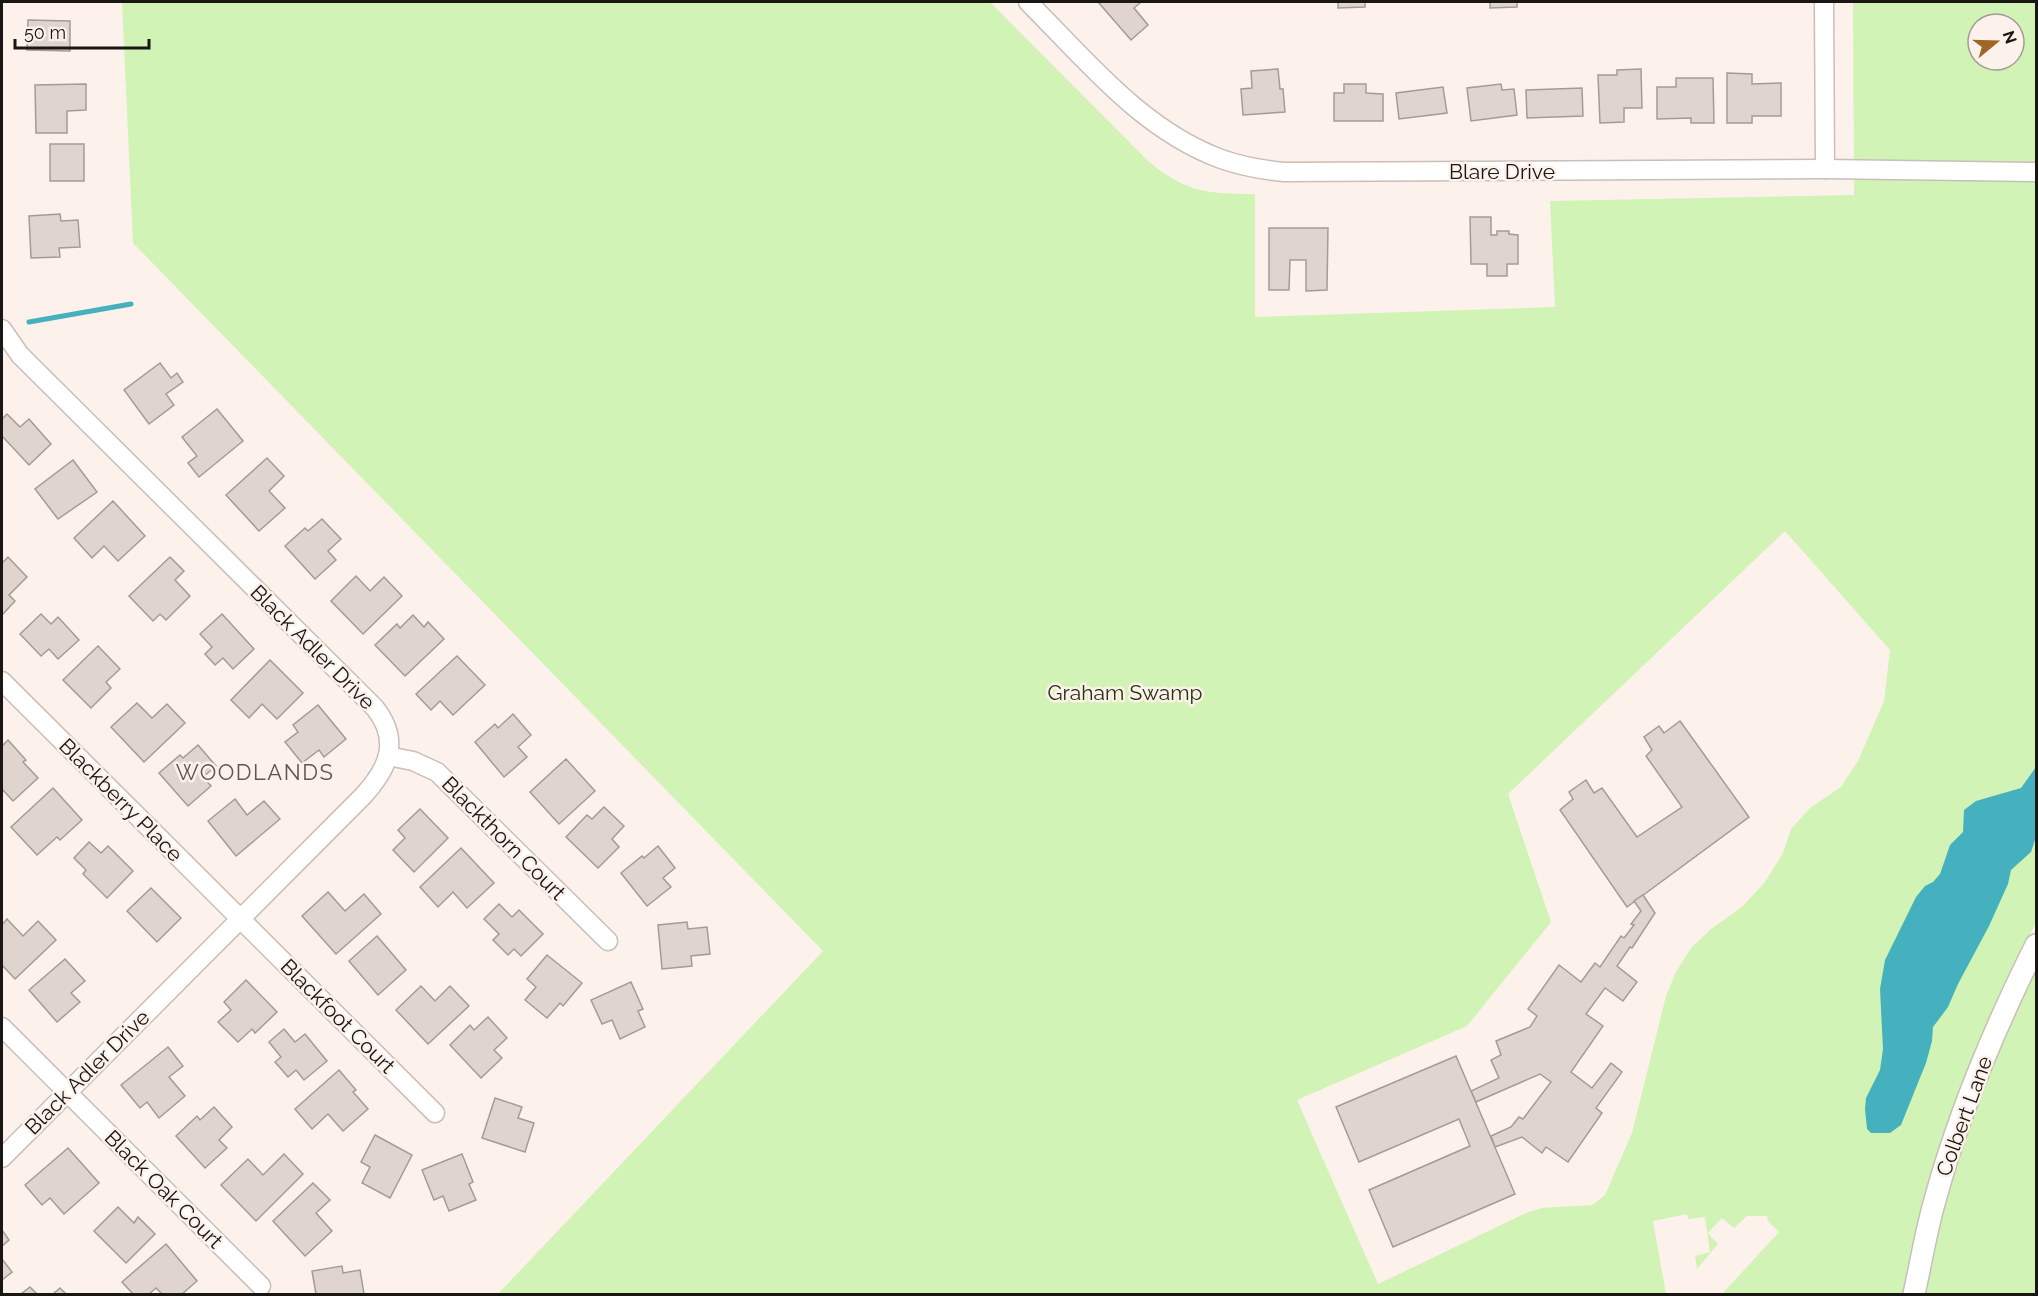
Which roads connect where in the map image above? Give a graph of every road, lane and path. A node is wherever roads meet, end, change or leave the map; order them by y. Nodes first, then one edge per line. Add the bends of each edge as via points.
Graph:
1 (1028, 2) edge
2 (1824, 2) edge
3 (1825, 170) junction
4 (2037, 172) edge
5 (2, 329) edge
6 (2, 681) edge
7 (388, 756) junction
8 (240, 919) junction
9 (608, 940) dead end
10 (2037, 945) edge
11 (2, 1027) edge
12 (67, 1092) junction
13 (435, 1113) dead end
14 (2, 1158) edge
15 (261, 1286) dead end
16 (1914, 1294) edge

1 - 3 street, Blare Drive via 1149,120 1203,152 1263,170
2 - 3 street
3 - 4 street, Blare Drive
5 - 7 street, Black Adler Drive via 20,355 375,708 387,729
6 - 8 street, Blackberry Place
7 - 8 street, Black Adler Drive via 378,779 363,796
7 - 9 street, Blackthorn Court via 413,760 437,771
8 - 12 street, Black Adler Drive
8 - 13 street, Blackfoot Court
10 - 16 street, Colbert Lane via 1996,1029 1959,1127 1934,1202
11 - 12 street, Black Oak Court
12 - 14 street, Black Adler Drive
12 - 15 street, Black Oak Court

